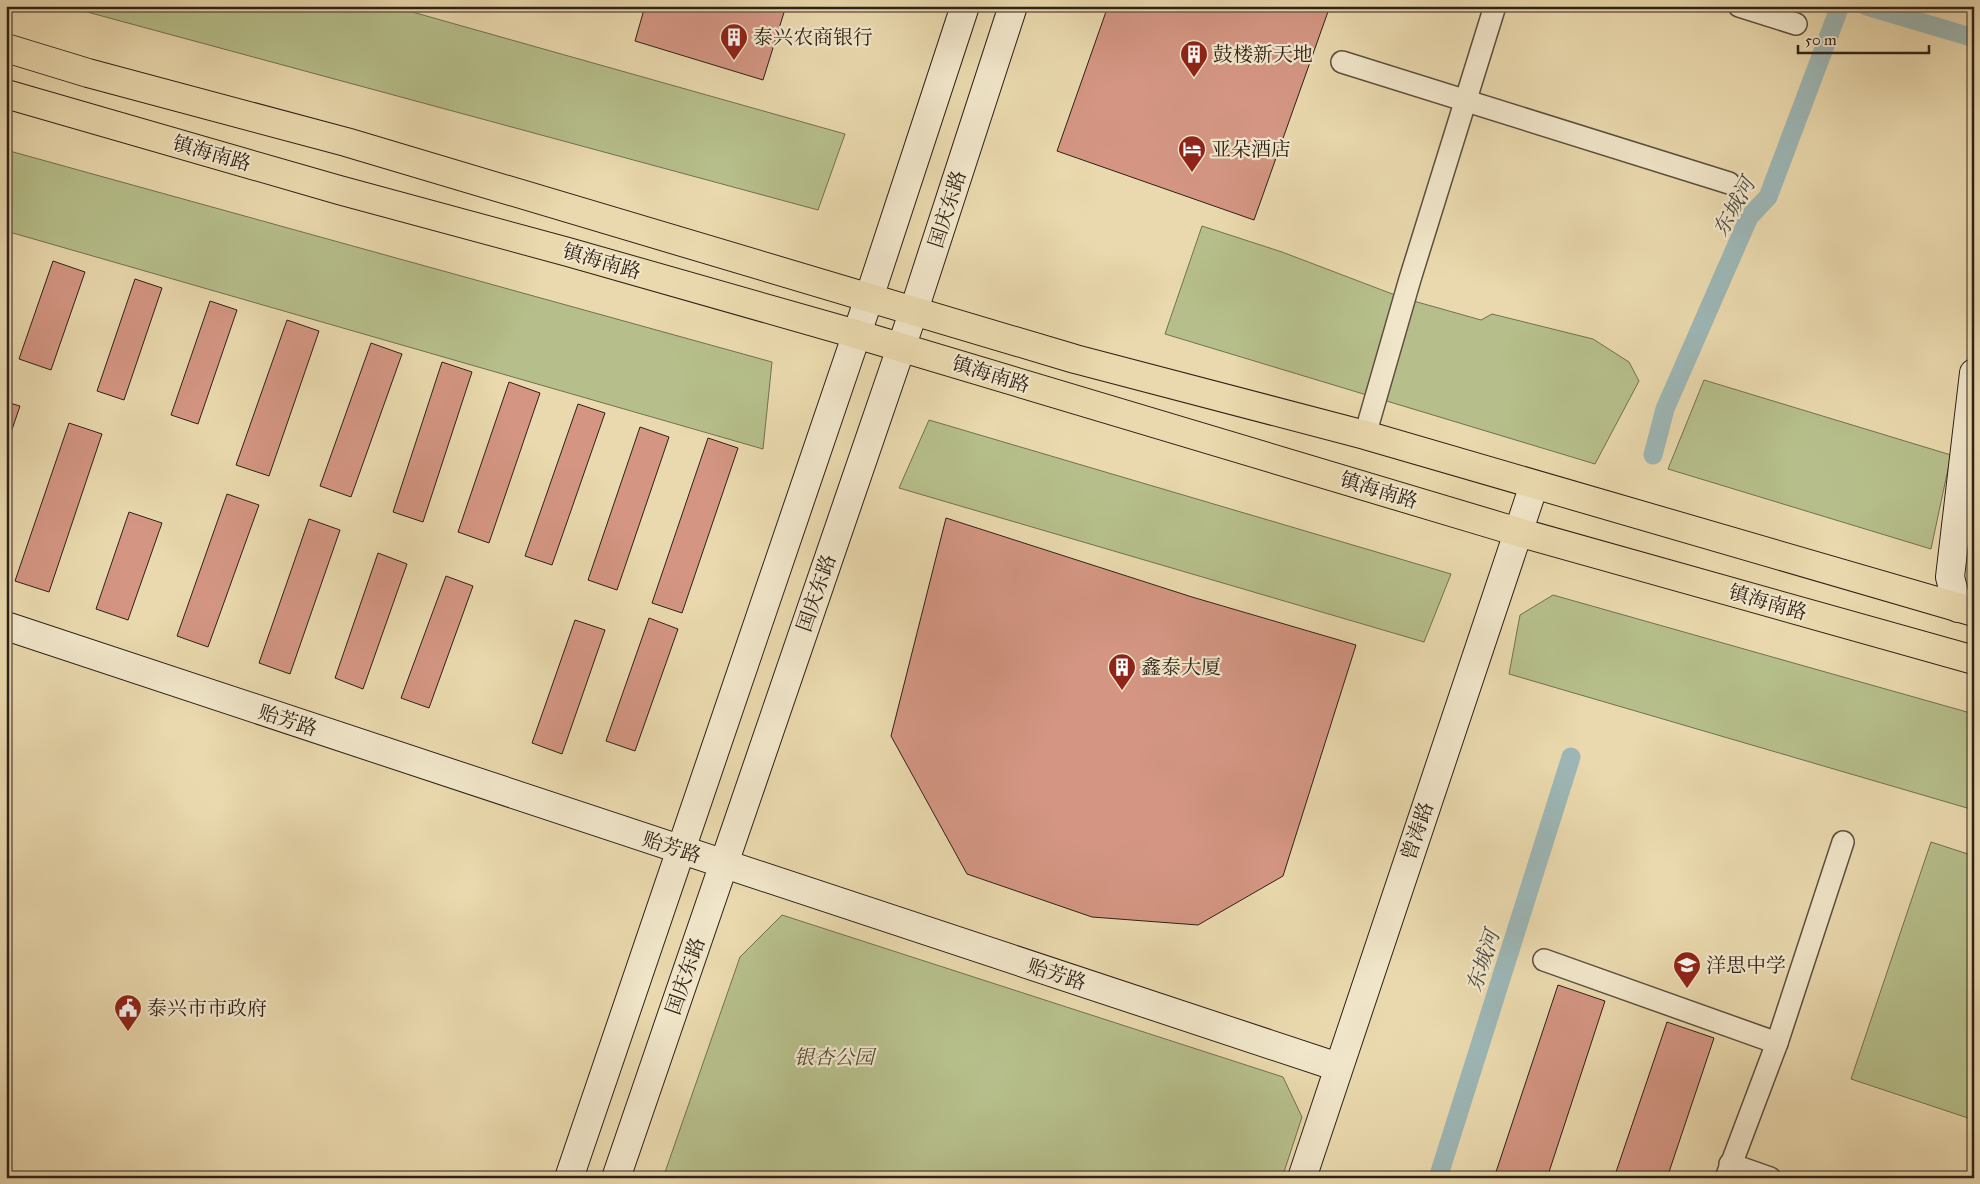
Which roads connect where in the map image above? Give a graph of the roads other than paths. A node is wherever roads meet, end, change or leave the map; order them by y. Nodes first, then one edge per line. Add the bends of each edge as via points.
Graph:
1 (965, 6) edge
2 (1013, 6) edge
3 (1495, 6) edge
4 (1739, 6) edge
5 (1796, 24) dead end
6 (6, 48) edge
7 (1342, 62) dead end
8 (6, 94) edge
9 (1466, 103) junction
10 (1729, 184) dead end
11 (869, 298) junction
12 (914, 310) junction
13 (856, 334) junction
14 (900, 347) junction
15 (1974, 373) edge
16 (1365, 435) junction
17 (1534, 485) junction
18 (1518, 532) junction
19 (1966, 610) edge
20 (6, 626) edge
21 (1974, 660) edge
22 (1843, 842) dead end
23 (680, 850) junction
24 (724, 864) junction
25 (1544, 960) dead end
26 (1777, 1043) junction
27 (1338, 1067) junction
28 (1728, 1171) edge
29 (569, 1178) edge
30 (616, 1178) edge
31 (1302, 1178) edge
32 (1770, 1178) edge

1 - 11 main road
2 - 12 main road, 国庆东路
3 - 9 street
4 - 5 street
6 - 11 highway, 镇海南路 via 346,142
7 - 9 street
8 - 13 highway, 镇海南路
9 - 10 street
9 - 16 street via 1407,288
11 - 12 highway, 镇海南路
11 - 13 main road
12 - 14 main road, 国庆东路
12 - 16 highway, 镇海南路 via 1076,359
13 - 14 highway, 镇海南路
13 - 23 main road
14 - 18 highway, 镇海南路
14 - 24 main road, 国庆东路
15 - 19 main road via 1950,578
16 - 17 highway, 镇海南路
17 - 18 main road, 曾涛路
17 - 19 highway, 镇海南路
18 - 21 highway, 镇海南路
18 - 27 main road, 曾涛路
20 - 23 main road, 贻芳路
22 - 26 street
23 - 24 main road, 贻芳路
23 - 29 main road
24 - 27 main road, 贻芳路
24 - 30 main road, 国庆东路
25 - 26 street
26 - 28 street
27 - 31 main road, 曾涛路
28 - 32 street

